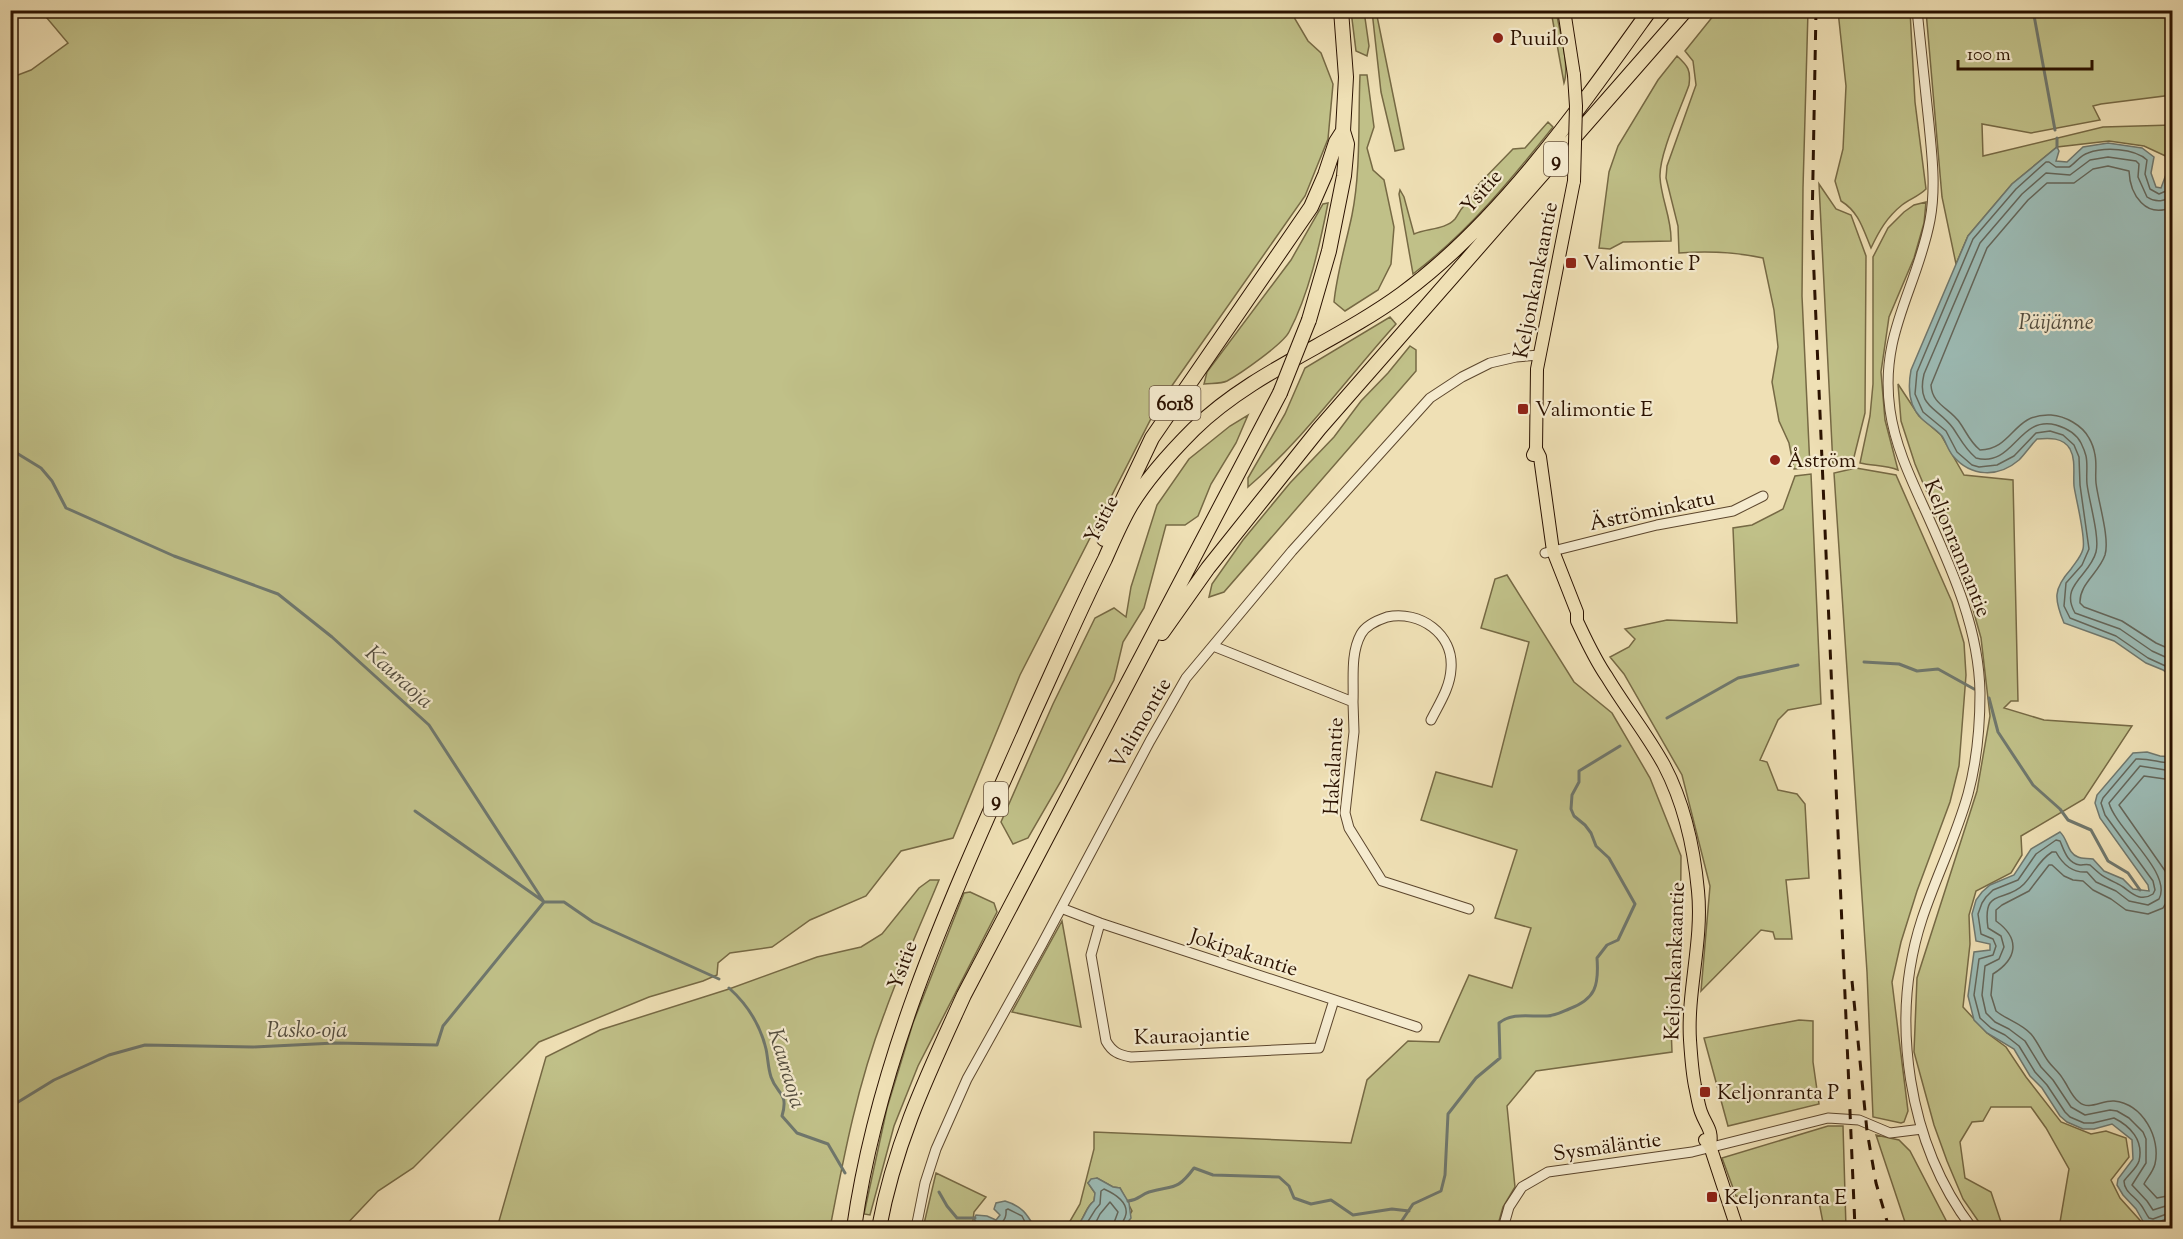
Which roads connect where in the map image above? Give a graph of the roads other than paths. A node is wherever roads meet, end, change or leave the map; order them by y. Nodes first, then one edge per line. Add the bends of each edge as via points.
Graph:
1 (1341, 10) edge
2 (1564, 10) edge
3 (1650, 10) edge
4 (1686, 10) edge
5 (1917, 10) edge
6 (1343, 131) junction
7 (1539, 355) junction
8 (1763, 496) dead end
9 (1549, 552) junction
10 (1094, 582) junction
11 (1213, 646) junction
12 (1142, 658) junction
13 (1353, 702) junction
14 (1431, 720) dead end
15 (1061, 908) junction
16 (1470, 909) dead end
17 (1100, 923) junction
18 (1334, 1000) junction
19 (1417, 1027) dead end
20 (1922, 1129) junction
21 (1711, 1147) junction
22 (854, 1228) edge
23 (879, 1228) edge
24 (916, 1228) edge
25 (1503, 1228) edge
26 (1737, 1228) edge
27 (1972, 1228) edge

1 - 6 highway, 6018 via 1346,77
2 - 7 main road, Keljonkankaantie, bridge via 1574,75 1574,181
3 - 10 highway, Ysitie / 9 via 1543,153 1474,231 1401,295 1254,382 1194,429 1159,466 1134,501
4 - 12 highway, 9 via 1319,429
5 - 20 street, Keljonrannantie via 1933,194 1923,245 1890,350 1890,409 1897,445 1963,599 1974,642 1980,691 1974,771 1921,922 1909,983 1908,1055
6 - 10 highway, 6018 via 1311,207 1152,438 1100,547
6 - 12 highway, 6018, bridge via 1347,144 1344,176 1310,320 1280,393
7 - 9 main road, Keljonkankaantie via 1536,449 1532,457
7 - 11 street, Valimontie via 1490,363 1430,398 1292,551
8 - 9 street, Äströminkatu via 1733,511
9 - 21 main road, Keljonkankaantie via 1569,616 1577,621 1606,676 1664,766 1687,826 1699,894 1690,1038 1694,1083 1712,1137
10 - 22 highway, Ysitie / 9 via 932,944 882,1091
11 - 13 street, Hakalantie
11 - 15 street, Valimontie via 1186,678
12 - 23 highway, 9 via 964,995 923,1083 897,1150
13 - 14 street via 1354,650 1362,632 1378,620 1413,616 1430,624 1449,647 1452,669
13 - 16 street, Hakalantie via 1354,732 1345,813 1348,828 1382,881
15 - 17 street, Jokipakantie
15 - 24 street, Valimontie via 967,1079 936,1149
17 - 18 street, Jokipakantie
17 - 18 street, Kauraojantie via 1091,955 1106,1041 1111,1050 1121,1055 1319,1048
18 - 19 street, Jokipakantie
20 - 21 street, Sysmäläntie via 1890,1133 1859,1120 1828,1118
20 - 27 street, Keljonrannantie via 1944,1184
21 - 25 street, Sysmäläntie via 1548,1172 1522,1187 1509,1207
21 - 26 main road, Keljonkankaantie

